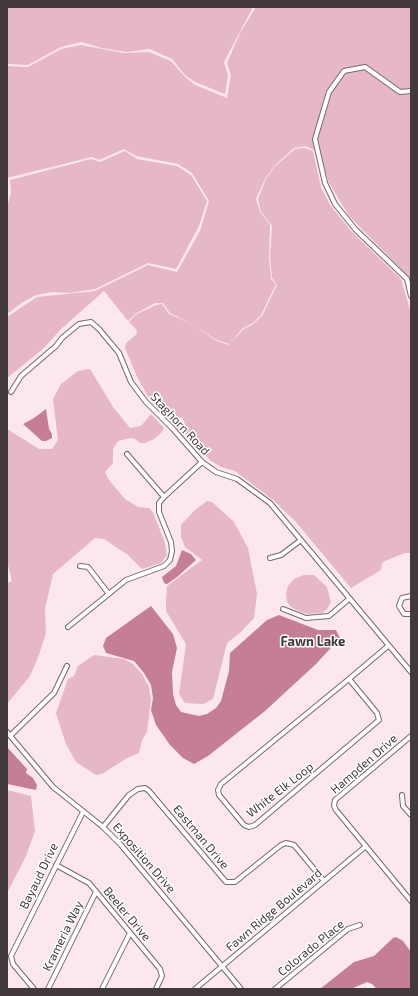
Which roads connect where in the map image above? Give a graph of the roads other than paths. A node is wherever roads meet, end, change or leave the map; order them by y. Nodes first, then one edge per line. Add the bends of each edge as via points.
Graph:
1 (411, 91) edge
2 (411, 296) edge
3 (11, 392) dead end
4 (126, 454) dead end
5 (202, 462) junction
6 (164, 497) junction
7 (301, 540) junction
8 (270, 558) dead end
9 (80, 566) dead end
10 (109, 594) junction
11 (411, 596) edge
12 (349, 599) junction
13 (284, 609) dead end
14 (411, 614) edge
15 (68, 627) dead end
16 (388, 646) junction
17 (67, 666) dead end
18 (411, 672) edge
19 (349, 679) junction
20 (7, 732) edge
21 (11, 735) junction
22 (411, 736) edge
23 (402, 795) dead end
24 (83, 812) junction
25 (411, 815) edge
26 (103, 827) junction
27 (366, 846) junction
28 (56, 864) junction
29 (324, 881) junction
30 (96, 892) junction
31 (411, 900) edge
32 (360, 925) dead end
33 (130, 933) junction
34 (222, 966) junction
35 (34, 989) edge
36 (48, 989) edge
37 (102, 989) edge
38 (156, 989) edge
39 (195, 989) edge
40 (241, 989) edge
41 (275, 989) edge

1 - 2 street via 400,92 365,67 344,71 329,92 315,140 325,183 335,204 355,230 407,279
3 - 5 street, Staghorn Road via 21,376 62,338 79,324 91,322 119,353 137,391
4 - 6 street
5 - 6 street
5 - 7 street, Staghorn Road via 216,472 237,479 270,503
6 - 10 street via 159,512 171,542 170,560 164,566 126,580
7 - 8 street via 281,555
7 - 12 street, Staghorn Road
9 - 10 street via 88,567
10 - 15 street
11 - 14 street via 402,598 399,606 404,614
12 - 13 street via 329,616 306,618
12 - 16 street, Staghorn Road
16 - 18 street, Staghorn Road
16 - 19 street, White Elk Loop
17 - 21 street via 54,693
19 - 19 street, White Elk Loop via 221,784 219,795 244,825 255,825 379,720 377,713
20 - 21 street, Exposition Drive
21 - 24 street, Exposition Drive via 43,777
22 - 27 street, Hampden Drive via 335,800 336,810
23 - 25 street via 403,806
24 - 26 street, Exposition Drive
24 - 28 street, Bayaud Drive
26 - 29 street, Eastman Drive via 129,796 138,788 145,788 226,882 235,882 286,842 294,845
26 - 34 street, Exposition Drive
27 - 29 street, Fawn Ridge Boulevard
27 - 31 street, Hampden Drive
28 - 30 street, Beeler Drive via 83,879
28 - 35 street, Bayaud Drive via 12,956 13,964
29 - 34 street, Fawn Ridge Boulevard
30 - 33 street, Beeler Drive
30 - 36 street, Krameria Way
32 - 41 street, Colorado Place via 348,929
33 - 37 street
33 - 38 street, Beeler Drive via 160,969 162,976
34 - 39 street, Fawn Ridge Boulevard
34 - 40 street, Exposition Drive

